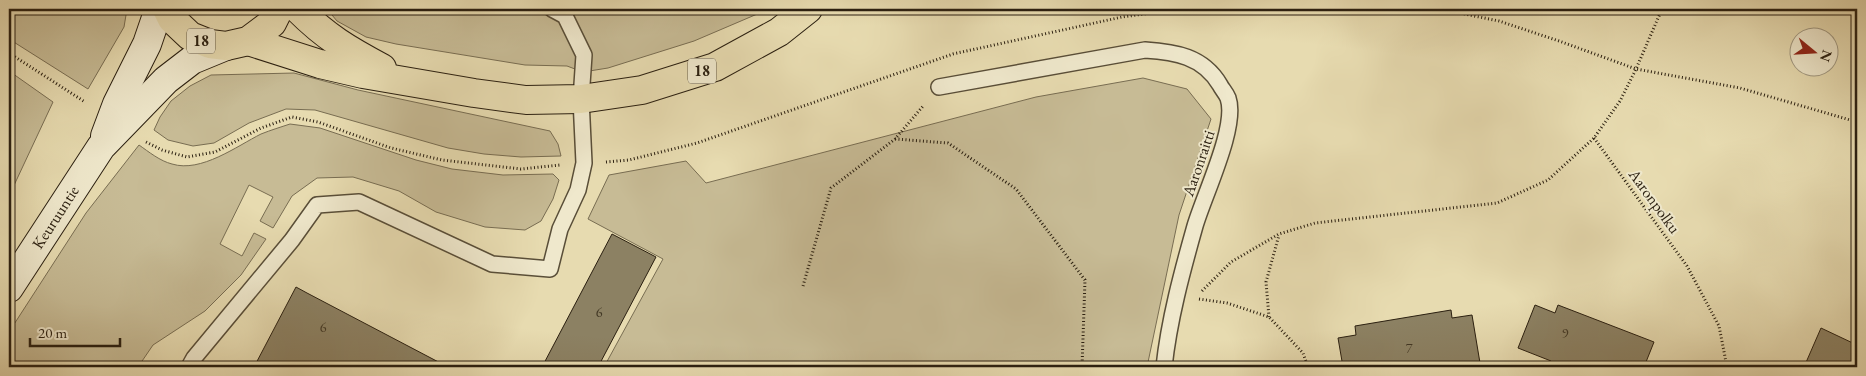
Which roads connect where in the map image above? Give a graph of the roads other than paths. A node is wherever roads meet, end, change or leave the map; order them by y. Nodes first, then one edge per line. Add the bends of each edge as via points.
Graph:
1 (159, 9) edge
2 (167, 9) edge
3 (279, 9) edge
4 (298, 9) edge
5 (552, 9) edge
6 (808, 9) edge
7 (237, 43) junction
8 (408, 81) junction
9 (939, 87) road end
10 (581, 99) junction
11 (101, 147) junction
12 (9, 288) edge
13 (189, 367) edge
14 (1164, 367) edge

1 - 11 main road, Keuruuntie
2 - 7 highway, 18 via 172,19 190,36 210,44
3 - 7 highway via 272,23
4 - 8 highway via 348,51
5 - 10 lane via 565,16 584,55
6 - 10 highway, 18 via 779,32 714,67 642,90
7 - 8 highway, 18 via 363,74
7 - 11 main road, Keuruuntie via 192,60 166,80
8 - 10 highway, 18 via 526,100
9 - 14 lane, Aaronraitti via 1145,50 1171,52 1195,59 1214,75 1228,99 1229,129 1196,224 1167,339
10 - 13 lane via 584,163 578,190 560,229 550,268 492,264 359,202 316,205 292,240
11 - 12 main road, Keuruuntie

